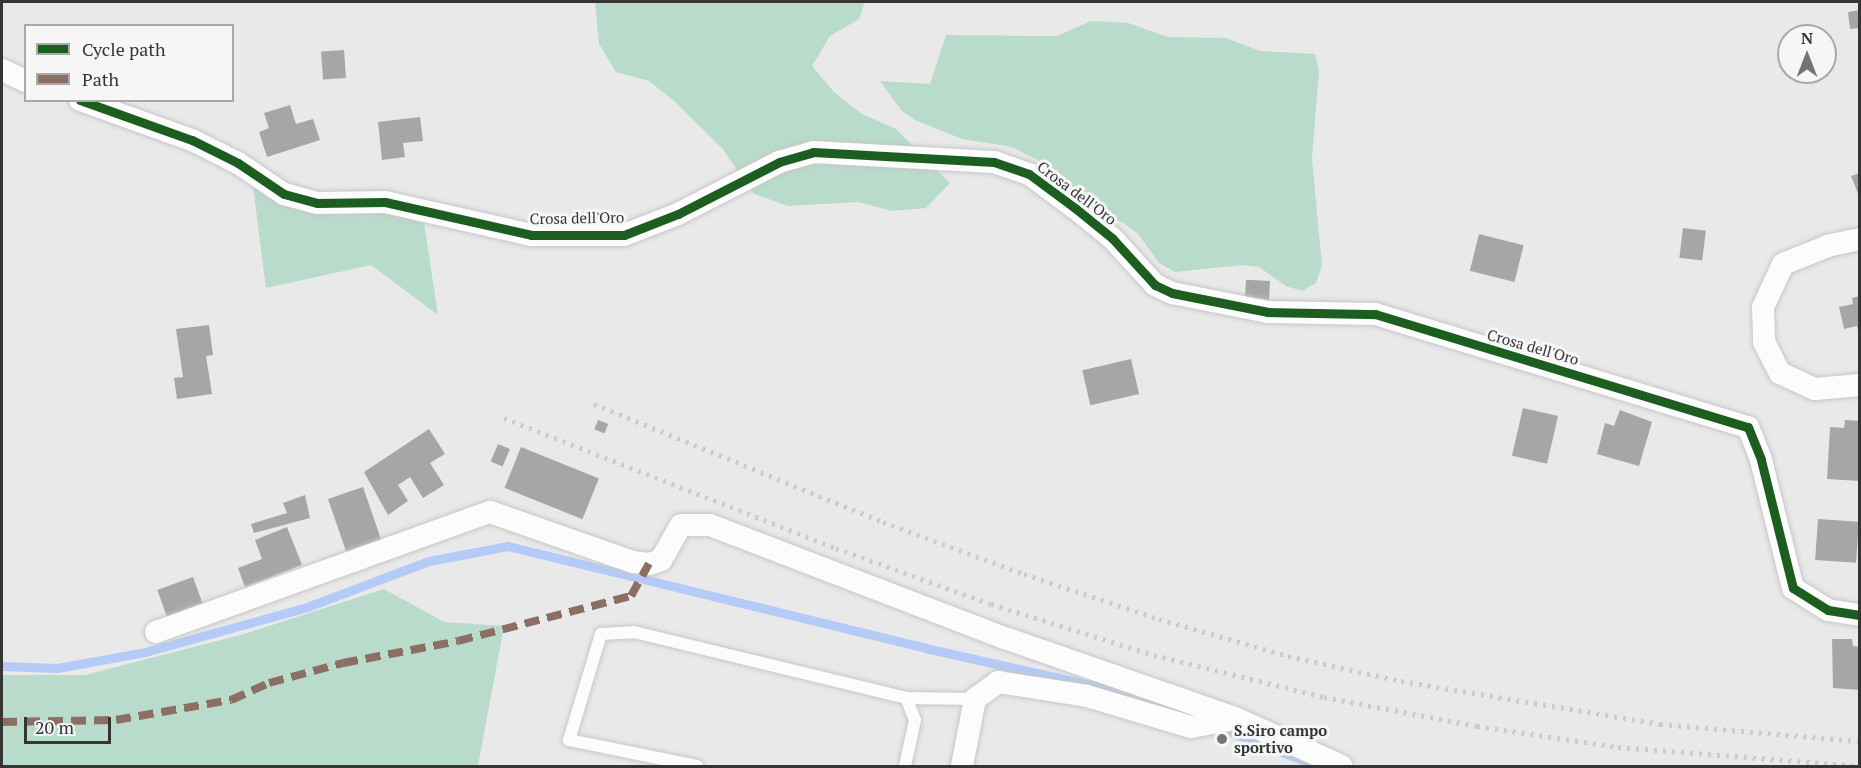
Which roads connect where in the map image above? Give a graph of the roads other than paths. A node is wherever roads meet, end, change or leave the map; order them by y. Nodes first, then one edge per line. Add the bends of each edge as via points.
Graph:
1 (2, 70) edge
2 (24, 80) edge
3 (86, 102) edge
4 (1860, 238) edge
5 (1860, 385) edge
6 (1860, 615) edge
7 (156, 632) dead end
8 (906, 698) junction
9 (975, 699) junction
10 (1235, 718) junction
11 (697, 766) edge
12 (905, 766) edge
13 (962, 766) edge
14 (1342, 766) edge

1 - 2 street
3 - 6 street, Crosa dell'Oro via 192,140 238,163 284,194 318,203 385,202 531,235 624,235 678,214 779,162 813,152 994,162 1029,174 1112,238 1155,285 1172,293 1268,312 1375,314 1748,427 1768,482 1793,588 1828,610
4 - 5 street via 1783,264 1763,307 1764,342 1780,374 1815,388
7 - 10 street via 490,512 633,562 649,564 661,560 681,525 710,525 1005,638
8 - 9 lane
8 - 11 lane via 634,632 601,634 569,740
8 - 12 lane via 915,720
9 - 10 street via 998,682 1087,696 1191,727
9 - 13 street
10 - 14 street

